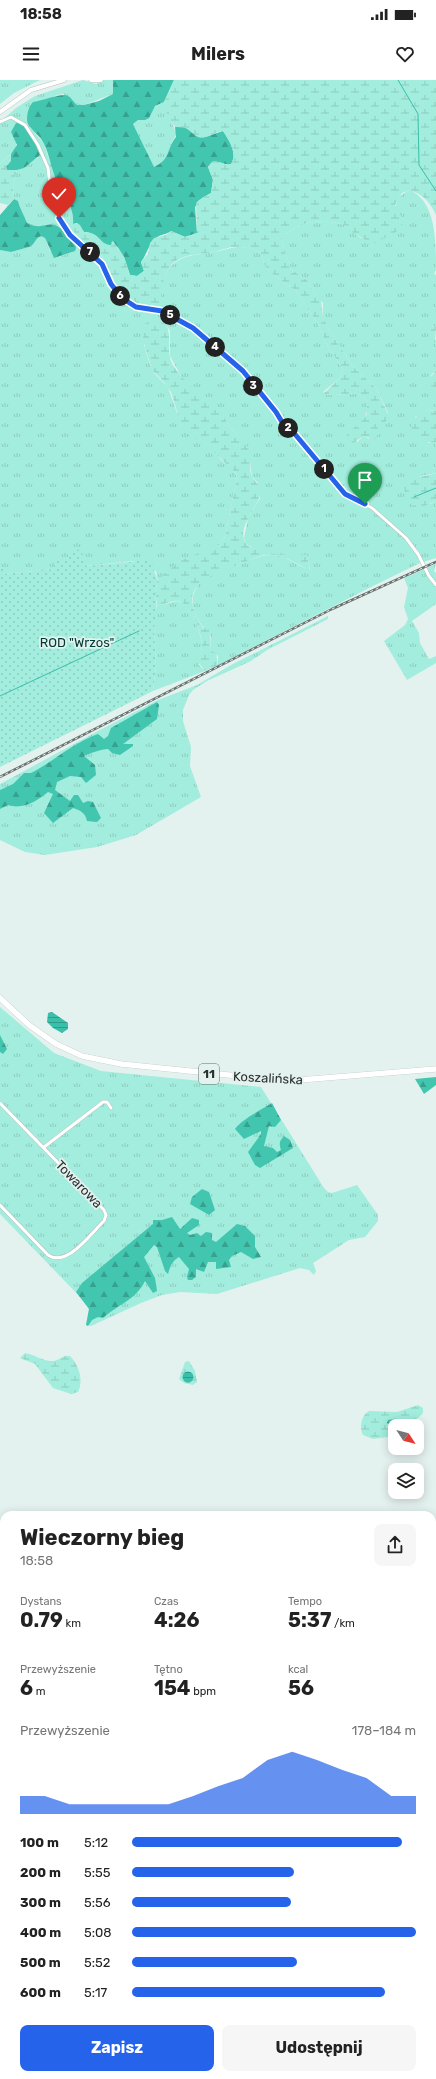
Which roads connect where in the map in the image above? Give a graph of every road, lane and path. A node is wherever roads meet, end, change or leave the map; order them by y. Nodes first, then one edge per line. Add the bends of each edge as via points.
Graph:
1 (64, 80) edge
2 (91, 80) edge
3 (100, 80) edge
4 (0, 112) edge
5 (0, 122) edge
6 (436, 585) edge
7 (0, 998) edge
8 (436, 1069) edge
9 (0, 1103) edge
10 (111, 1108) dead end
11 (44, 1147) junction
12 (0, 1205) edge

1 - 4 main road via 31,90
2 - 3 main road
5 - 6 street via 11,117 25,125 38,145 48,168 52,204 64,228 102,264 111,284 122,298 136,307 158,310 186,324 243,371 282,422 345,494 372,508 406,538
7 - 8 highway, Koszalińska / 11 via 33,1028 56,1044 82,1056 121,1064 287,1081
9 - 11 street, Towarowa
10 - 11 street via 107,1102 103,1102
11 - 12 street, Towarowa via 104,1210 104,1221 69,1256 58,1259 46,1253

